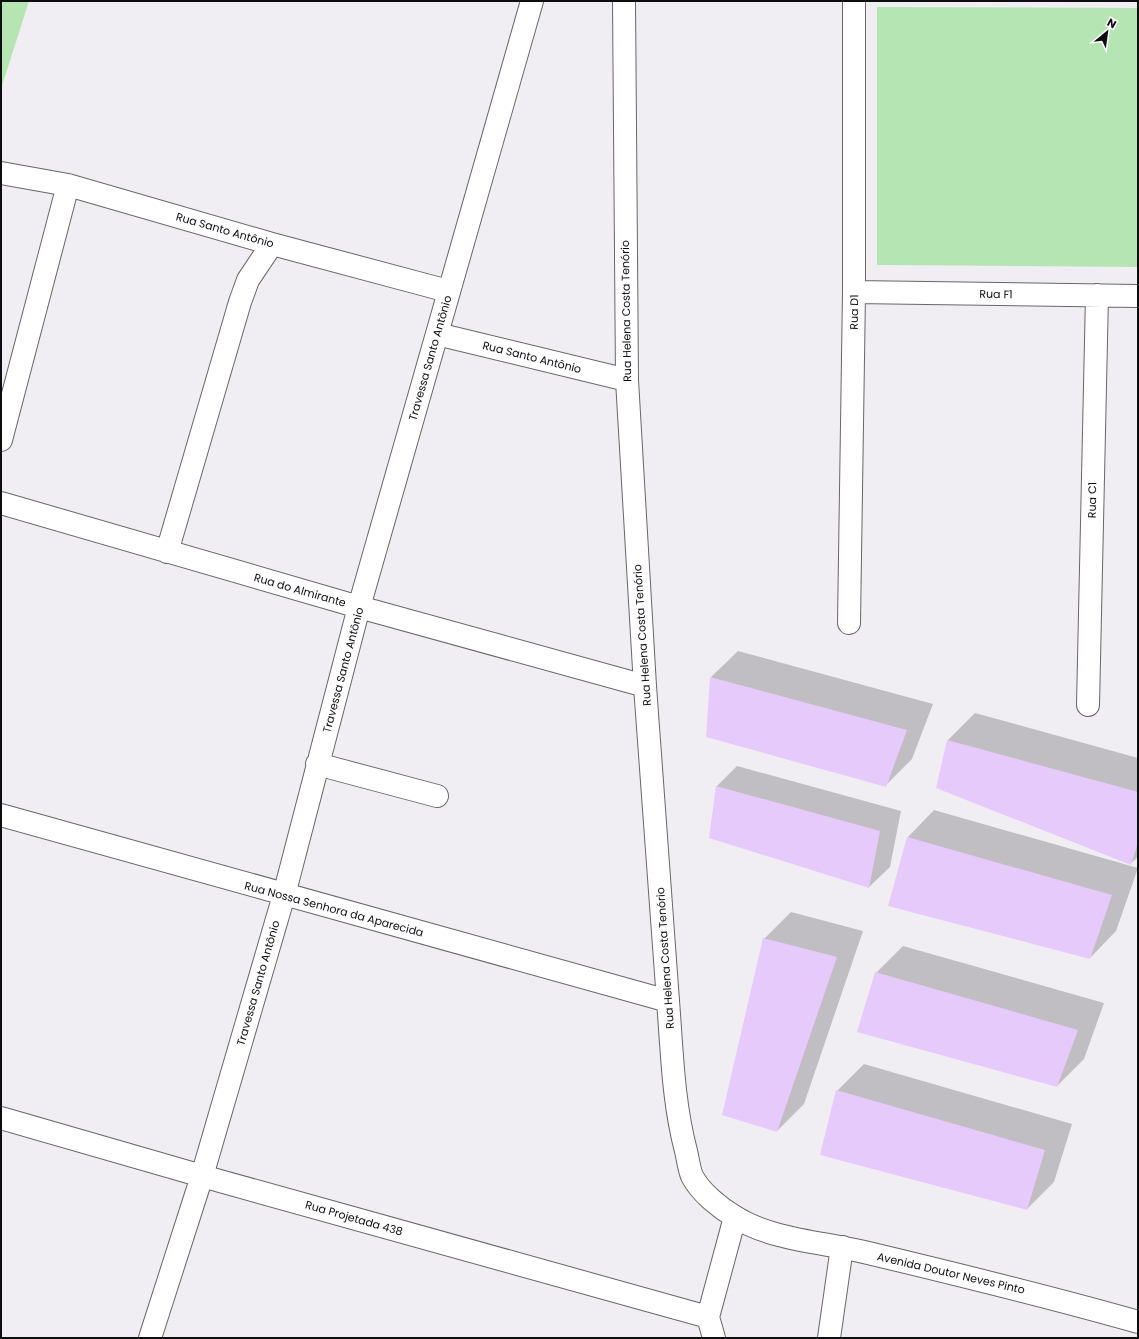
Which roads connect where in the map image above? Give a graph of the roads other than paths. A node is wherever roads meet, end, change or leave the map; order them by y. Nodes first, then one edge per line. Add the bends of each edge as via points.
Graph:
1 (532, 1) edge
2 (624, 1) edge
3 (854, 1) edge
4 (1, 173) edge
5 (68, 185) junction
6 (272, 244) junction
7 (448, 291) junction
8 (854, 292) junction
9 (1097, 295) junction
10 (1138, 296) edge
11 (437, 334) junction
12 (627, 380) junction
13 (1, 440) edge
14 (1, 503) edge
15 (167, 552) junction
16 (359, 607) junction
17 (849, 623) dead end
18 (645, 686) junction
19 (1088, 705) dead end
20 (317, 764) junction
21 (437, 796) dead end
22 (1, 815) edge
23 (284, 895) junction
24 (668, 1001) junction
25 (1, 1118) edge
26 (202, 1176) junction
27 (735, 1217) junction
28 (762, 1229) joint
29 (842, 1247) junction
30 (708, 1317) junction
31 (1138, 1322) edge
32 (150, 1338) edge
33 (714, 1338) edge
34 (829, 1338) edge

1 - 7 street, Travessa Santo Antônio
2 - 12 street, Rua Helena Costa Tenório
3 - 8 street, Rua D1
4 - 5 street, Rua Santo Antônio
5 - 6 street, Rua Santo Antônio
5 - 13 street
6 - 7 street, Rua Santo Antônio
6 - 15 street via 248,280 240,302
7 - 11 street, Travessa Santo Antônio
8 - 9 street, Rua F1
8 - 17 street, Rua D1
9 - 10 street, Rua F1
9 - 19 street, Rua C1
11 - 12 street, Rua Santo Antônio
11 - 16 street, Travessa Santo Antônio
12 - 18 street, Rua Helena Costa Tenório
14 - 15 street, Rua do Almirante
15 - 16 street, Rua do Almirante
16 - 18 street, Rua do Almirante
16 - 20 street, Travessa Santo Antônio
18 - 24 street, Rua Helena Costa Tenório
20 - 21 street
20 - 23 street, Travessa Santo Antônio
22 - 23 street, Rua Nossa Senhora da Aparecida
23 - 24 street, Rua Nossa Senhora da Aparecida
23 - 26 street, Travessa Santo Antônio
24 - 27 street, Rua Helena Costa Tenório via 676,1097 692,1176 707,1195
25 - 26 street, Rua Projetada 438
26 - 30 street, Rua Projetada 438
26 - 32 street, Travessa Santo Antônio
27 - 28 street, Rua Helena Costa Tenório
27 - 30 street
28 - 29 street, Avenida Doutor Neves Pinto
29 - 31 street, Avenida Doutor Neves Pinto via 1032,1292
29 - 34 street
30 - 33 street

